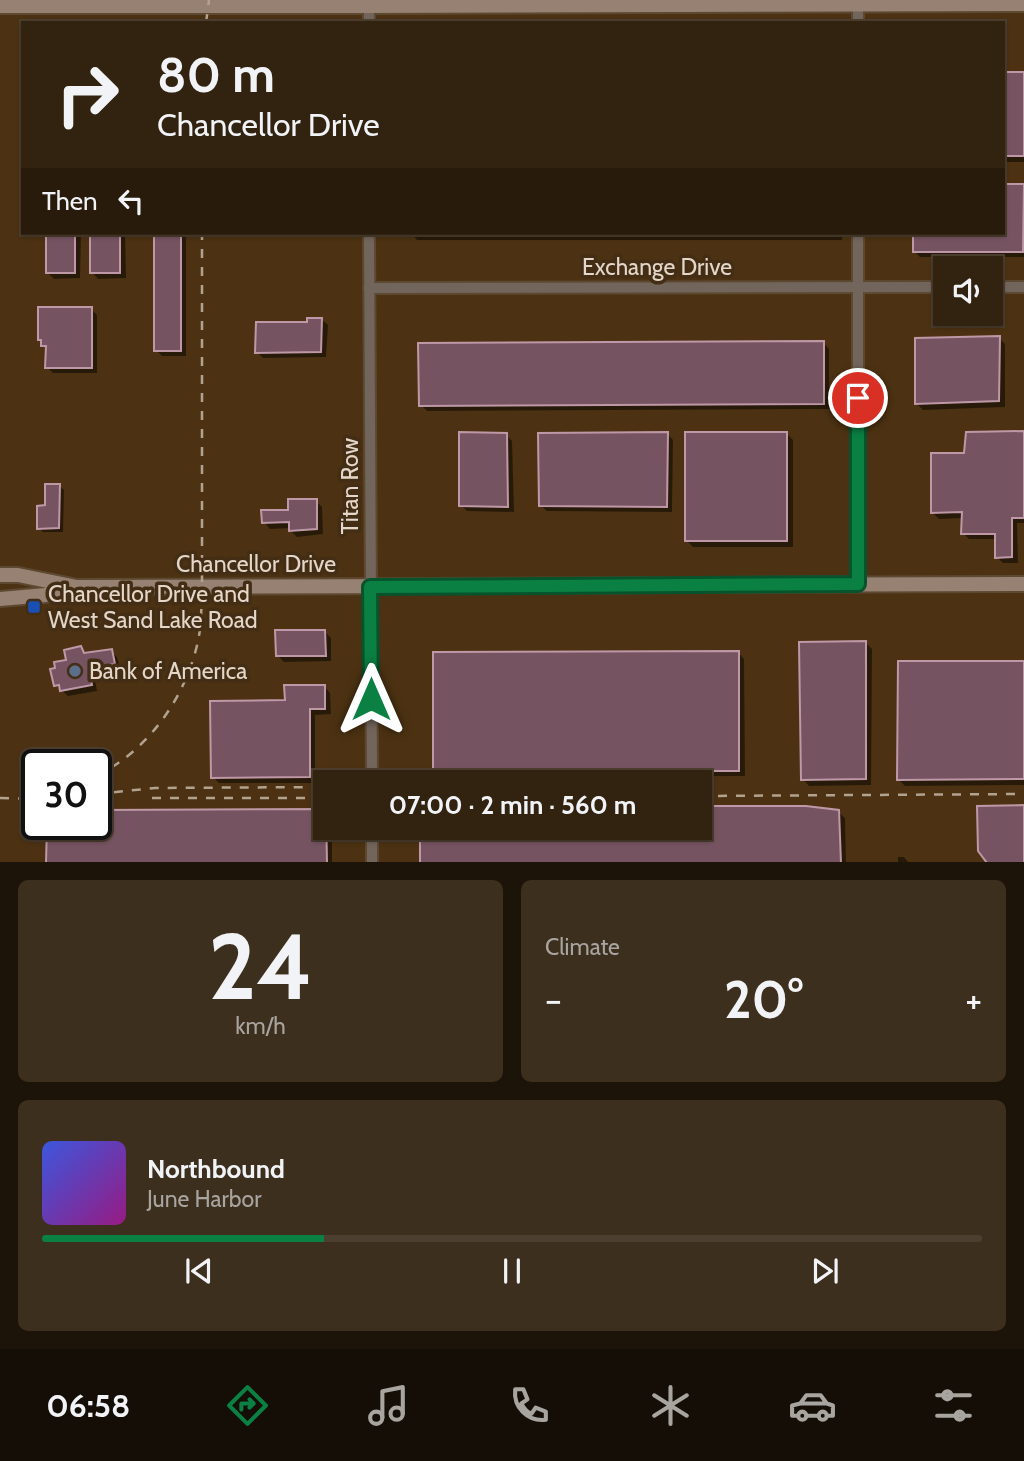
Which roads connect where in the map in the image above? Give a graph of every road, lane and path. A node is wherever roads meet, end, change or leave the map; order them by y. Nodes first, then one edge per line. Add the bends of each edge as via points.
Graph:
1 (369, 3) edge
2 (858, 4) junction
3 (1024, 4) edge
4 (0, 6) edge
5 (369, 21) edge
6 (858, 21) edge
7 (369, 235) edge
8 (858, 235) edge
9 (933, 287) edge
10 (1003, 287) edge
11 (1024, 287) edge
12 (369, 288) junction
13 (858, 288) junction
14 (0, 575) edge
15 (858, 584) junction
16 (1024, 584) edge
17 (77, 587) junction
18 (370, 587) junction
19 (0, 599) edge
20 (372, 770) edge
21 (372, 840) edge
22 (372, 862) edge

1 - 2 street
1 - 4 street
1 - 5 street
2 - 3 street
2 - 6 street
7 - 12 street, Titan Row
8 - 13 street
9 - 13 street, Exchange Drive
10 - 11 street
12 - 13 street, Exchange Drive
12 - 18 street, Titan Row
13 - 15 street
14 - 17 street, Chancellor Drive
15 - 16 street, Chancellor Drive
15 - 18 street, Chancellor Drive
17 - 18 street, Chancellor Drive
17 - 19 street, Chancellor Drive
18 - 20 street, Titan Row
21 - 22 street

